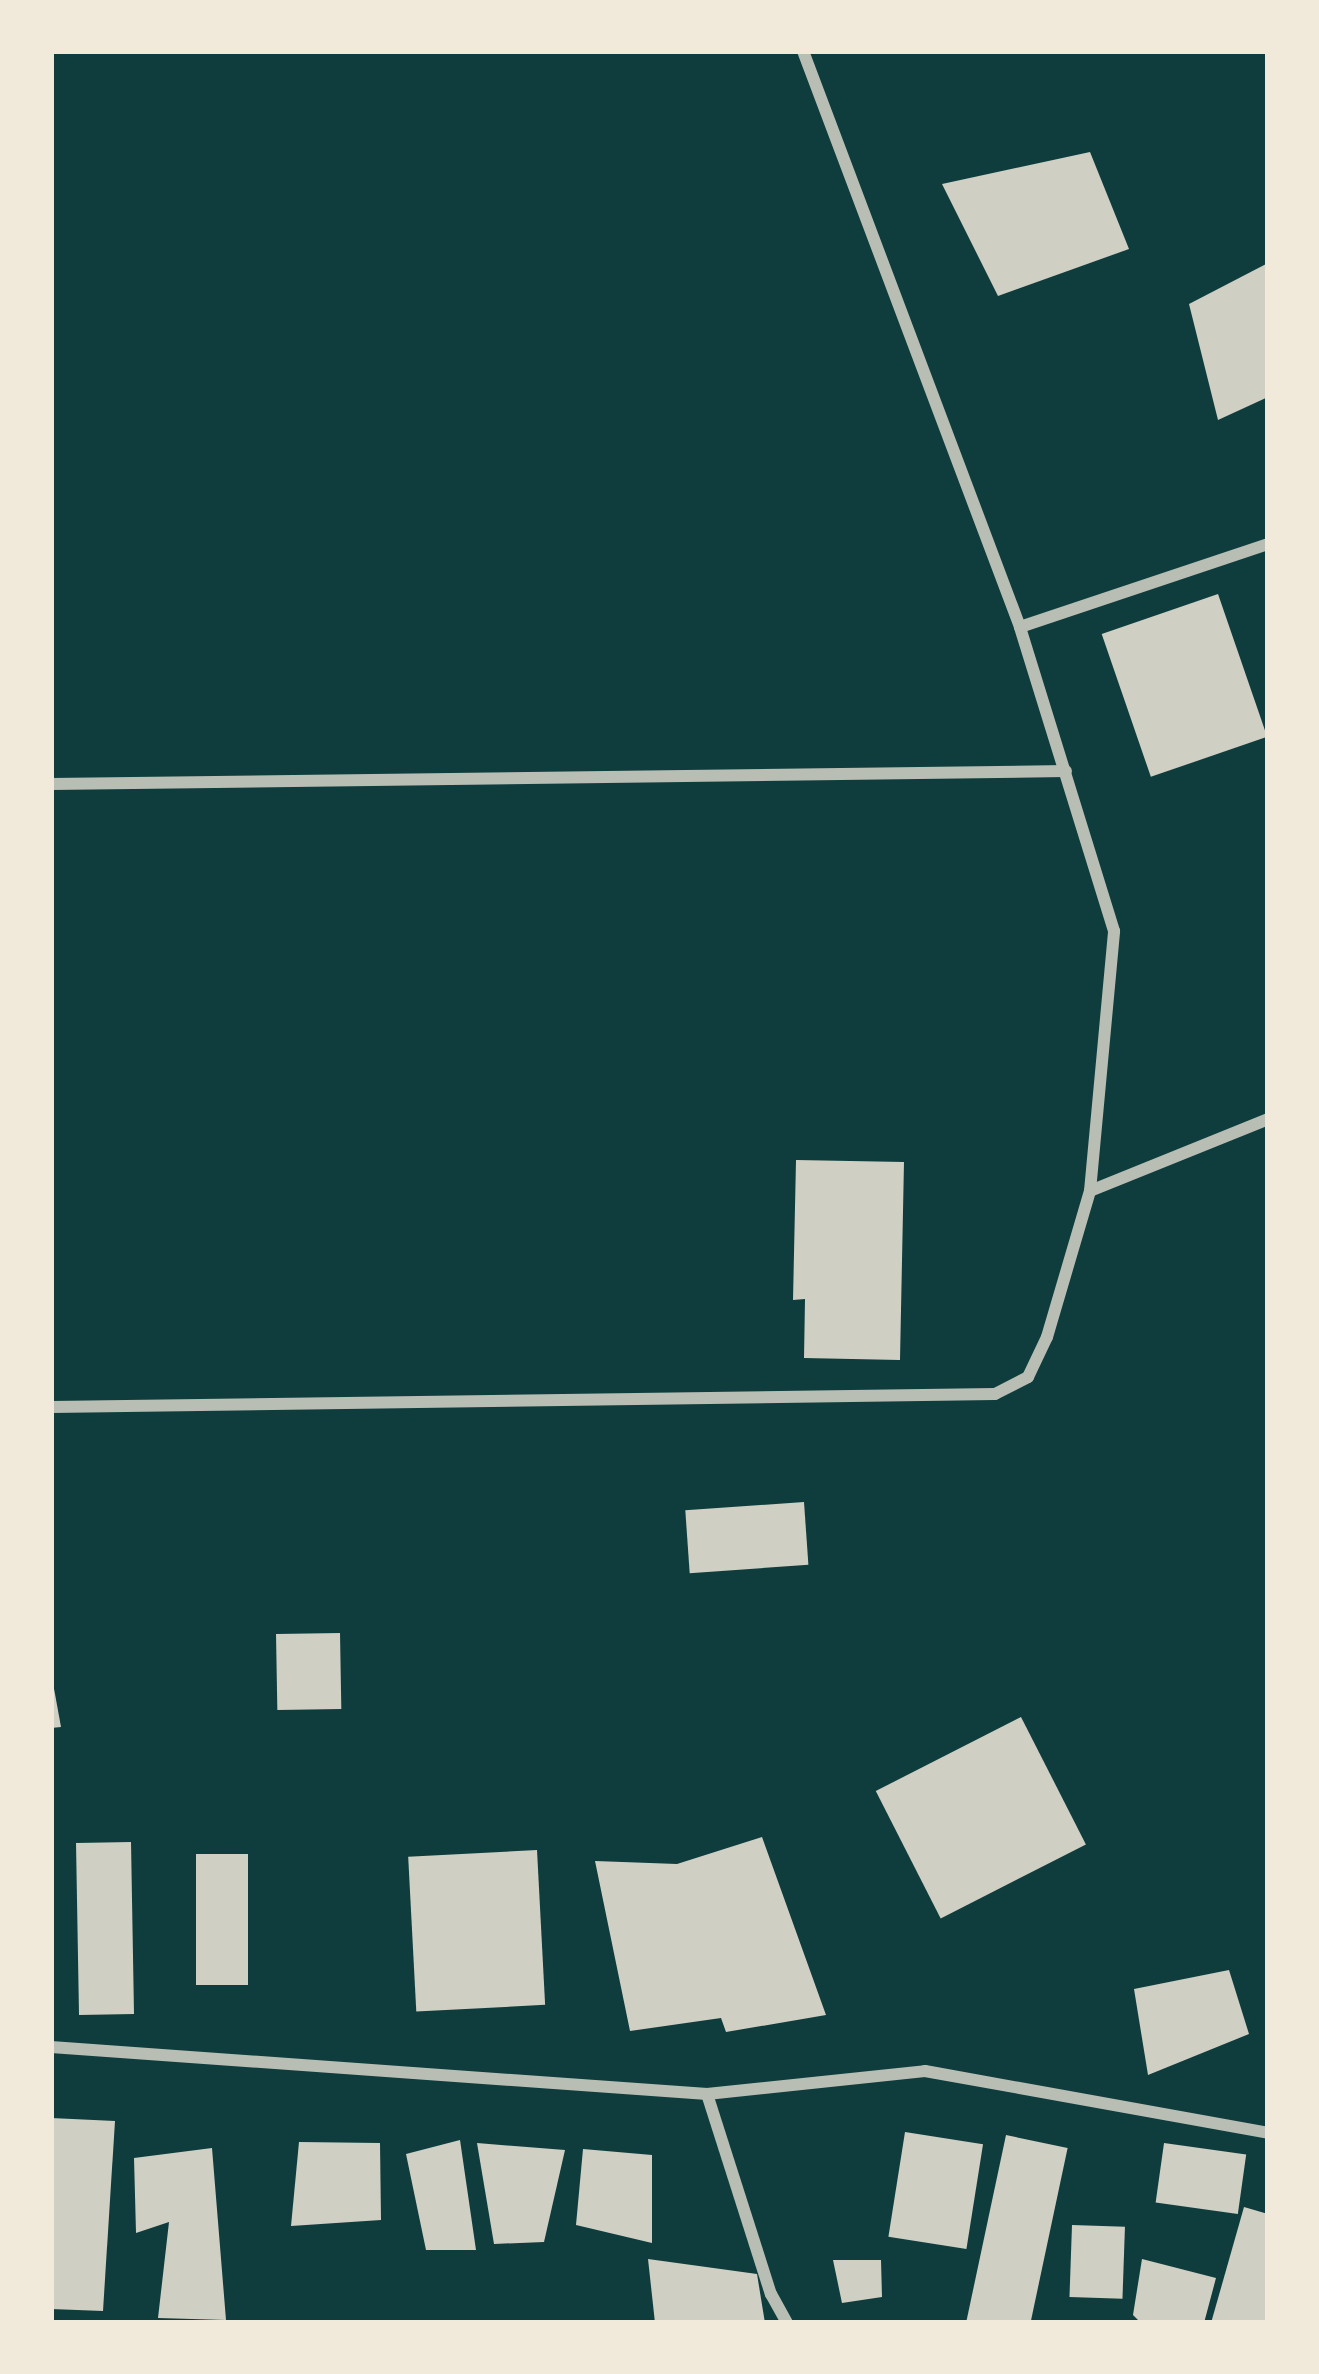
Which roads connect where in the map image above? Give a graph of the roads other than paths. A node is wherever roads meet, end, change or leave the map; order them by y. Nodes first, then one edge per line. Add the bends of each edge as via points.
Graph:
1 (803, 51) edge
2 (1268, 544) edge
3 (1020, 627) junction
4 (1066, 771) junction
5 (51, 784) edge
6 (1268, 1119) edge
7 (1090, 1191) junction
8 (51, 1408) edge
9 (51, 2047) edge
10 (707, 2094) junction
11 (1268, 2133) edge
12 (788, 2323) edge

1 - 3 street
2 - 3 street
3 - 4 street
4 - 5 street
4 - 7 street via 1114,931
6 - 7 street
7 - 8 street via 1047,1337 1028,1377 995,1394
9 - 10 street
10 - 11 street via 925,2071
10 - 12 street via 771,2294

